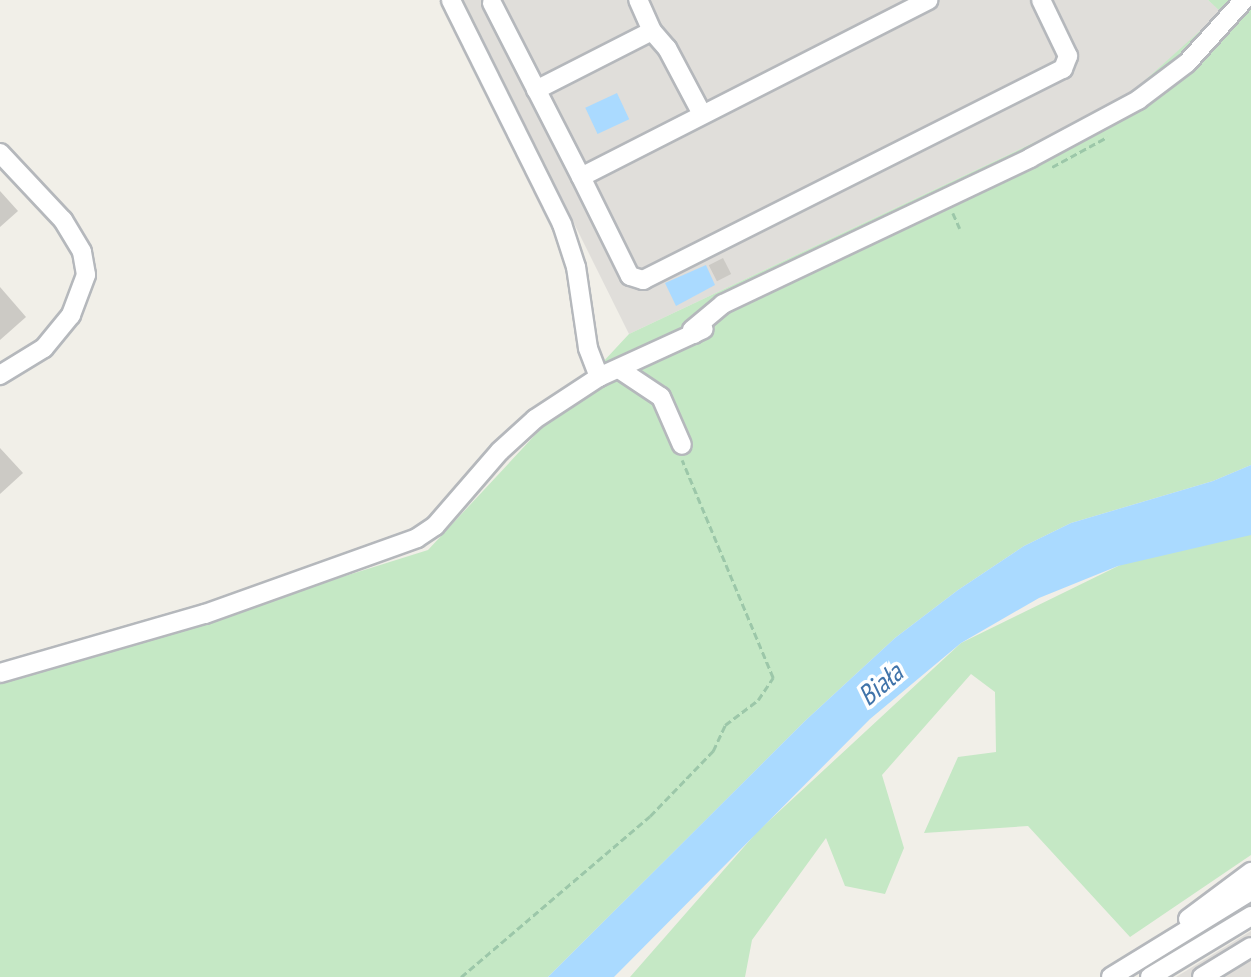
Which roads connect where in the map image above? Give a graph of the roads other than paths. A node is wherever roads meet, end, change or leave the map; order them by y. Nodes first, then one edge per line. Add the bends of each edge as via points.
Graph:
1 (451, 0) edge
2 (638, 0) edge
3 (929, 0) edge
4 (1041, 0) edge
5 (1244, 0) edge
6 (493, 1) edge
7 (652, 31) junction
8 (536, 89) junction
9 (702, 114) junction
10 (0, 153) edge
11 (581, 177) junction
12 (619, 369) junction
13 (0, 375) edge
14 (599, 377) junction
15 (682, 445) road end
16 (0, 673) edge
17 (1251, 872) edge
18 (1251, 891) edge
19 (1251, 916) edge
20 (1184, 932) junction
21 (1251, 947) edge
22 (1111, 977) edge
23 (1150, 977) edge
24 (1202, 977) edge

1 - 14 lane via 562,224 576,267 588,348
2 - 7 lane
3 - 9 lane
4 - 11 lane via 1068,56 1063,69 643,280 630,276
5 - 12 lane via 1187,63 1138,100 1018,164 723,304 692,330 699,332
6 - 8 lane
7 - 8 lane
7 - 9 lane via 667,48
8 - 11 lane
9 - 11 lane
10 - 13 lane via 63,220 82,251 86,275 71,315 44,348
12 - 14 lane
12 - 15 lane via 661,397
14 - 16 lane via 509,443 435,526 417,538 205,614
17 - 20 lane via 1180,926
18 - 20 lane
19 - 23 lane
20 - 22 lane
21 - 24 lane

